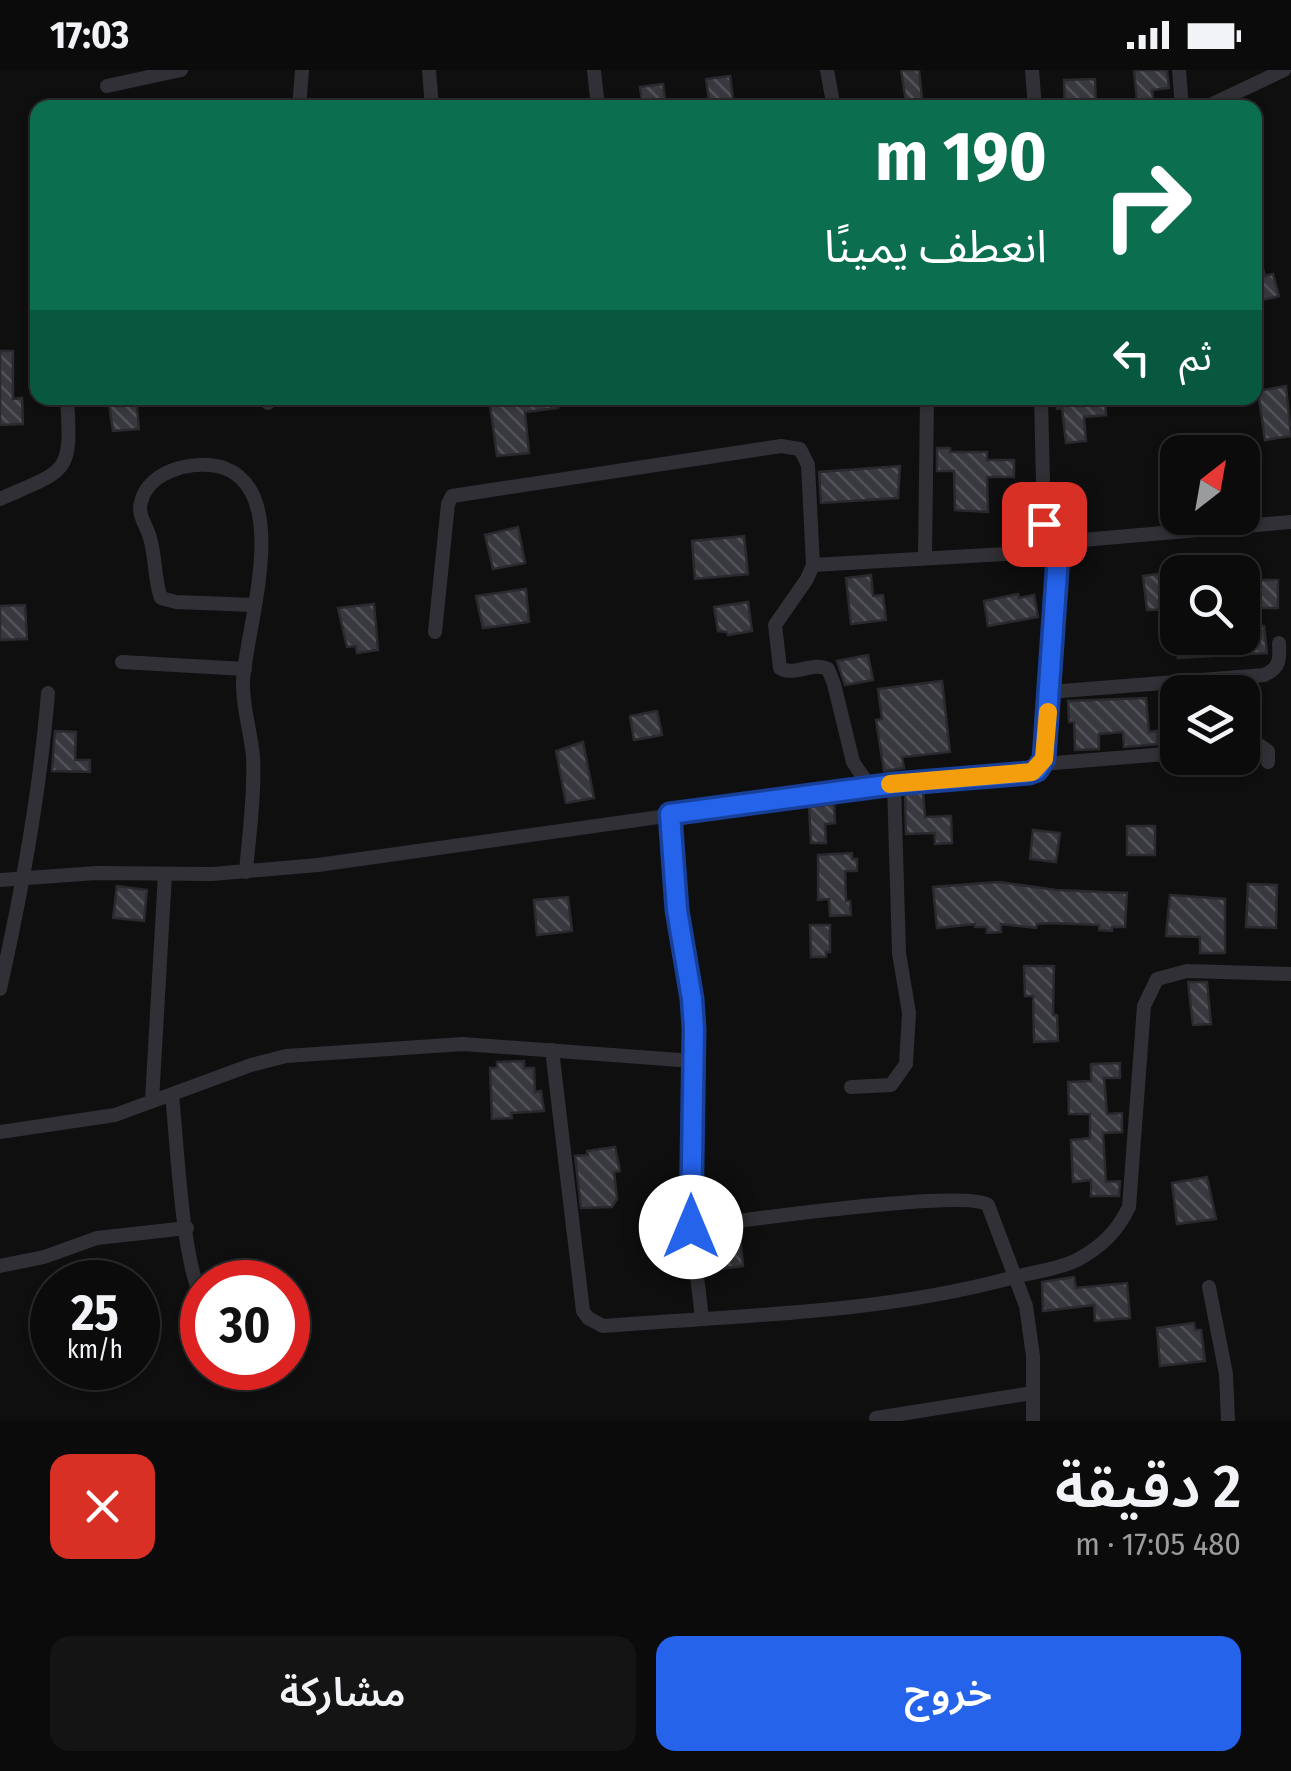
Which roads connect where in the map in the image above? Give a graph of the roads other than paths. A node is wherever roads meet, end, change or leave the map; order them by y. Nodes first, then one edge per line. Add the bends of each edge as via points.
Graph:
1 (180, 70) edge
2 (302, 70) edge
3 (430, 70) edge
4 (594, 70) edge
5 (828, 70) edge
6 (1032, 70) edge
7 (1180, 70) edge
8 (1284, 70) edge
9 (106, 86) dead end
10 (299, 100) edge
11 (432, 100) edge
12 (597, 100) edge
13 (833, 100) edge
14 (1034, 100) edge
15 (1182, 100) edge
16 (1221, 100) edge
17 (68, 405) edge
18 (927, 405) edge
19 (1041, 405) edge
20 (0, 499) edge
21 (1291, 522) edge
22 (1059, 546) junction
23 (925, 557) junction
24 (812, 565) junction
25 (254, 605) junction
26 (435, 632) dead end
27 (1279, 643) dead end
28 (122, 662) dead end
29 (245, 670) junction
30 (1050, 692) junction
31 (48, 693) dead end
32 (1260, 746) edge
33 (1160, 754) edge
34 (1268, 762) dead end
35 (1042, 764) junction
36 (894, 784) junction
37 (870, 787) junction
38 (670, 814) junction
39 (246, 872) junction
40 (166, 874) junction
41 (25, 878) junction
42 (0, 880) edge
43 (1291, 974) edge
44 (0, 990) edge
45 (552, 1050) junction
46 (692, 1060) junction
47 (851, 1087) dead end
48 (172, 1095) junction
49 (152, 1102) junction
50 (0, 1132) edge
51 (691, 1227) junction
52 (186, 1228) junction
53 (192, 1260) edge
54 (0, 1266) edge
55 (1015, 1277) junction
56 (1209, 1286) dead end
57 (702, 1318) junction
58 (1032, 1392) junction
59 (876, 1418) dead end
60 (1033, 1421) edge
61 (1228, 1421) edge

1 - 9 street
2 - 10 street
3 - 11 street
4 - 12 street
5 - 13 street
6 - 14 street
7 - 15 street
8 - 16 street
17 - 20 street via 64,466
18 - 23 street
19 - 22 street via 1044,524
21 - 22 street
22 - 23 street
22 - 30 street
23 - 24 street
24 - 26 street via 808,465 791,445 460,493 448,504
24 - 37 street via 775,625 779,666 785,672 828,669 853,762
25 - 25 street via 160,598 140,512 154,482 191,465 217,466 249,486 261,520
25 - 29 street
27 - 30 street via 1280,661 1264,675
28 - 29 street
29 - 39 street via 254,780
30 - 35 street
31 - 41 street
32 - 34 street
33 - 35 street
35 - 36 street via 1029,773
36 - 37 street
36 - 47 street via 908,1052 891,1084
37 - 38 street
38 - 39 street
38 - 46 street via 692,999
39 - 40 street
40 - 41 street
40 - 49 street
41 - 42 street
41 - 44 street
43 - 55 street via 1188,970 1158,979 1144,1006 1130,1208 1120,1226 1072,1262
45 - 46 street
45 - 48 street via 433,1044 286,1056
45 - 57 street via 583,1311 603,1326
46 - 51 street
48 - 49 street
48 - 52 street
49 - 50 street
51 - 55 street via 977,1199 988,1205
51 - 57 street
52 - 53 street
52 - 54 street via 108,1235
55 - 57 street via 820,1312
55 - 58 street via 1026,1306
56 - 61 street
58 - 59 street
58 - 60 street

